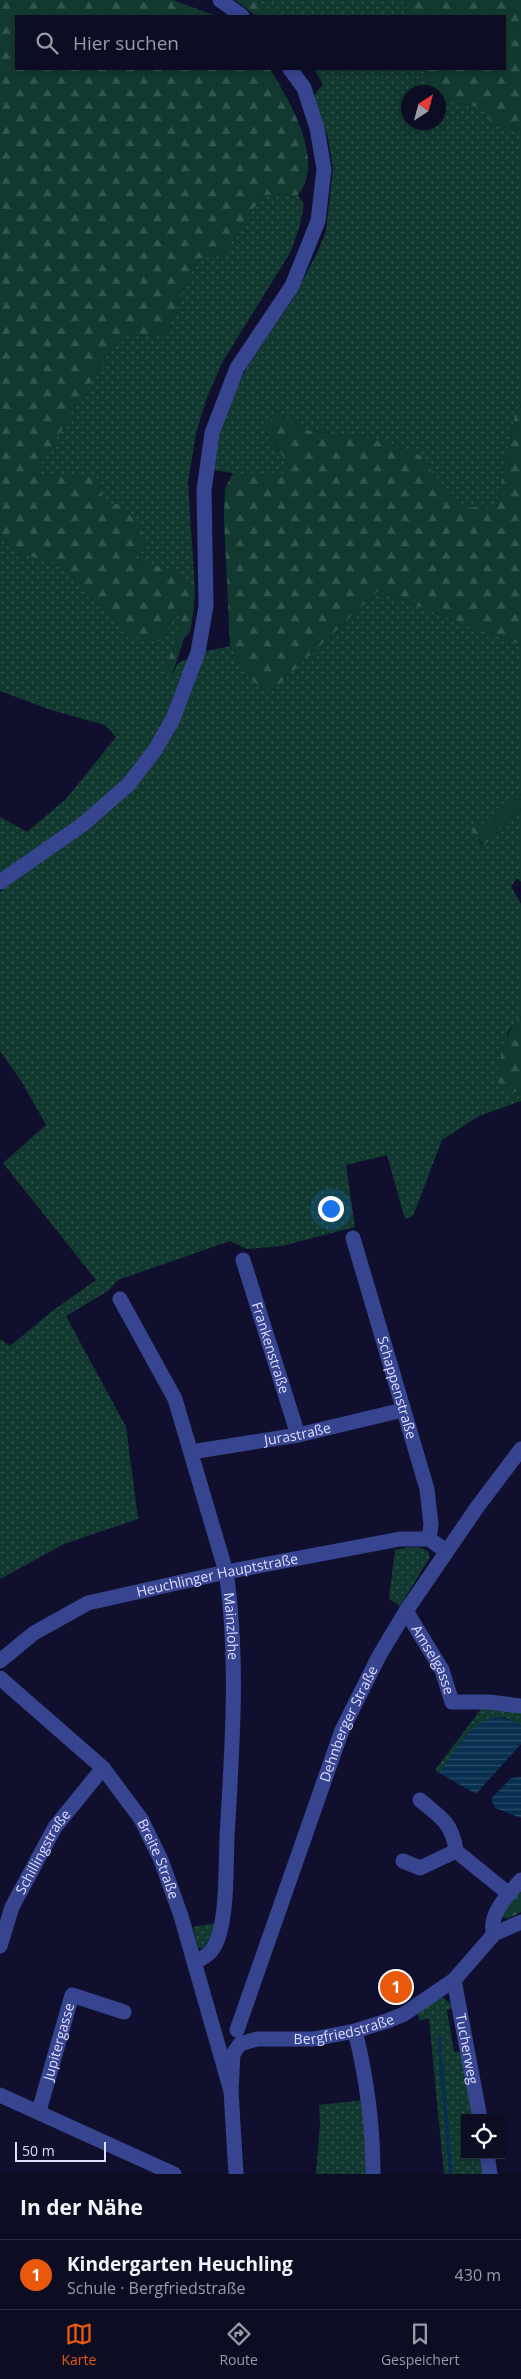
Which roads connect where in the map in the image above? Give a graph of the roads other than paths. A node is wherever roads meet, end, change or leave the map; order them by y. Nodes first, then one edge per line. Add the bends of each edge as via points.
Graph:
1 (220, 0) edge
2 (241, 15) edge
3 (291, 70) edge
4 (0, 882) edge
5 (353, 1238) dead end
6 (243, 1260) dead end
7 (120, 1299) dead end
8 (403, 1410) junction
9 (298, 1435) junction
10 (521, 1449) edge
11 (191, 1452) junction
12 (429, 1539) junction
13 (446, 1551) junction
14 (226, 1572) junction
15 (406, 1611) junction
16 (0, 1661) edge
17 (0, 1678) edge
18 (521, 1706) edge
19 (103, 1768) junction
20 (420, 1800) dead end
21 (456, 1851) junction
22 (403, 1861) dead end
23 (521, 1880) edge
24 (509, 1894) junction
25 (521, 1922) edge
26 (494, 1934) junction
27 (0, 1946) edge
28 (195, 1962) junction
29 (454, 1980) junction
30 (124, 2012) dead end
31 (237, 2030) junction
32 (214, 2032) junction
33 (355, 2032) junction
34 (248, 2041) junction
35 (231, 2091) junction
36 (0, 2095) edge
37 (38, 2111) junction
38 (479, 2114) edge
39 (488, 2159) edge
40 (174, 2174) edge
41 (236, 2174) edge
42 (373, 2174) edge
43 (490, 2174) edge

1 - 2 street
3 - 4 street via 304,88 317,128 324,169 318,221 292,286 237,368 212,433 204,490 206,606 198,652 173,719 129,784 82,825
5 - 8 street, Schappenstraße
6 - 9 street, Frankenstraße
7 - 11 street, Mainzlohe via 175,1400
8 - 9 street, Jurastraße
8 - 12 street, Schappenstraße via 427,1489 431,1525
9 - 11 street, Jurastraße
10 - 13 street, Dehnberger Straße
11 - 14 street, Mainzlohe
12 - 13 street
12 - 14 street, Heuchlinger Hauptstraße via 400,1539
13 - 15 street, Dehnberger Straße
14 - 16 street, Heuchlinger Hauptstraße via 88,1604 34,1633
14 - 28 street, Mainzlohe via 233,1632 234,1710 224,1890 219,1935 208,1956
15 - 18 street, Amselgasse via 442,1670 452,1702
15 - 31 street, Dehnberger Straße via 342,1730
17 - 19 street, Breite Straße
19 - 27 street, Schillingstraße via 55,1828 12,1907
19 - 28 street, Breite Straße via 141,1818 161,1860
20 - 21 street via 454,1834
21 - 22 street via 420,1868
21 - 24 street
23 - 24 street
24 - 26 street via 495,1915 491,1927
25 - 26 street, Bergfriedstraße
26 - 29 street, Bergfriedstraße
28 - 32 street, Breite Straße
29 - 33 street, Bergfriedstraße via 404,2014
29 - 38 street, Tucherweg
30 - 37 street, Jupitergasse via 72,1995
31 - 32 street
31 - 34 street
32 - 35 street, Breite Straße
33 - 34 street, Bergfriedstraße via 313,2039
33 - 42 street via 373,2130
34 - 35 street via 240,2044 234,2054
35 - 41 street
36 - 37 street
37 - 40 street
39 - 43 street

